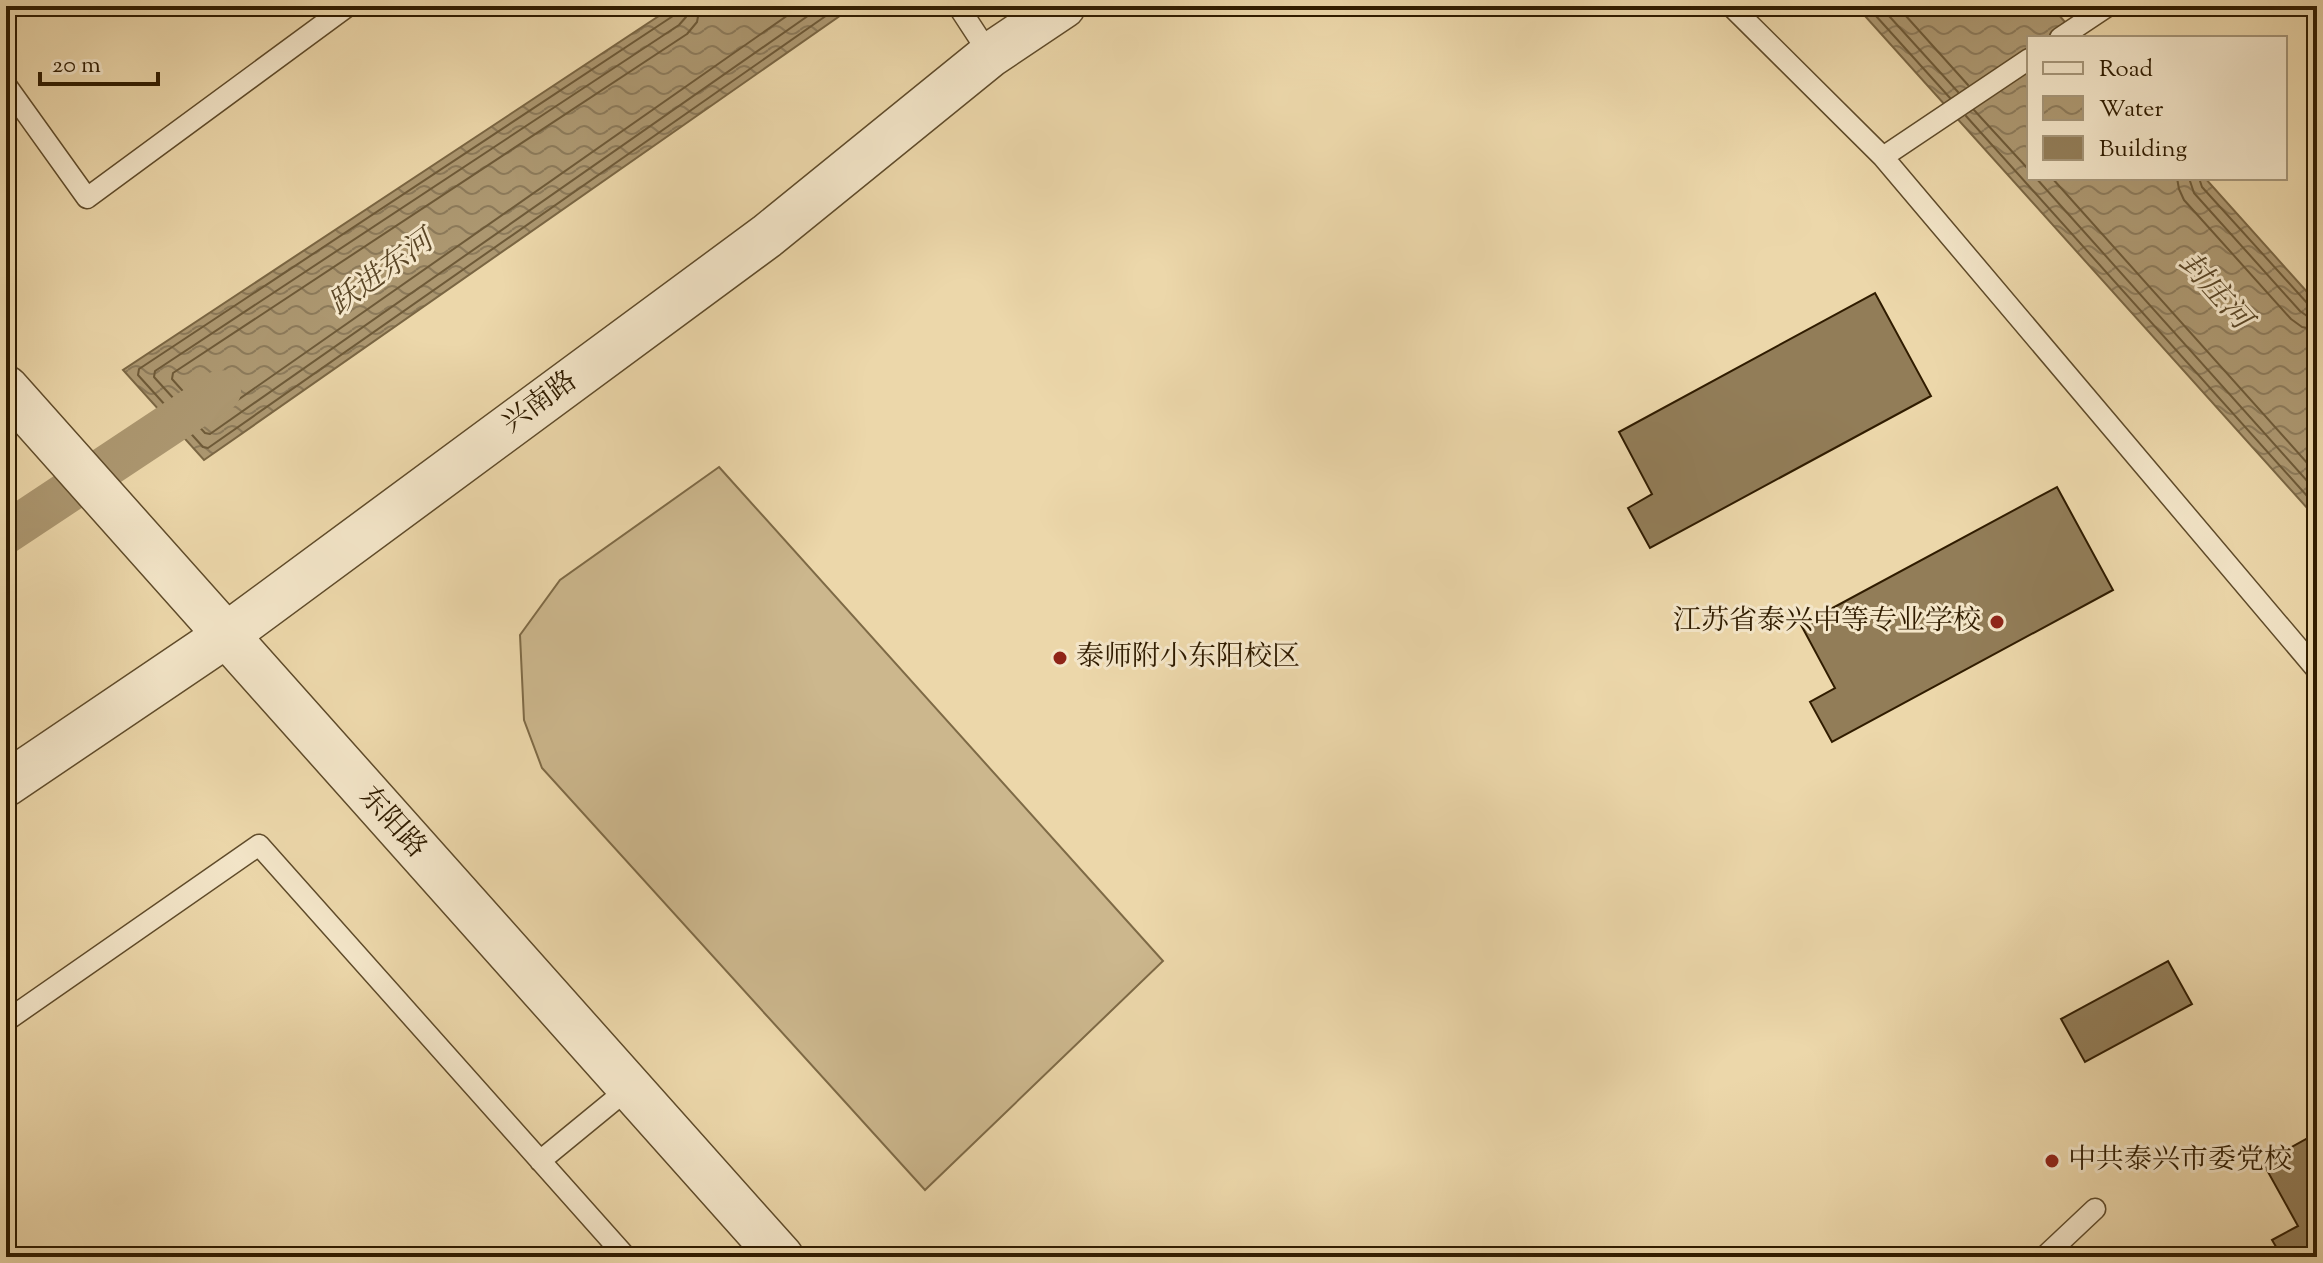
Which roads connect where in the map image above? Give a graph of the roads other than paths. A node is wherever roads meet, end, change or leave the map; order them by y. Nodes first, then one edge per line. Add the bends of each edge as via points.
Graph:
1 (348, 6) edge
2 (958, 6) edge
3 (1063, 6) edge
4 (1731, 6) edge
5 (2099, 12) edge
6 (2063, 36) edge
7 (990, 55) junction
8 (2027, 60) edge
9 (6, 85) edge
10 (1883, 157) junction
11 (13, 396) edge
12 (225, 636) junction
13 (2317, 670) edge
14 (6, 784) edge
15 (6, 1021) edge
16 (629, 1088) junction
17 (540, 1161) junction
18 (2095, 1209) dead end
19 (626, 1257) edge
20 (781, 1257) edge
21 (2044, 1257) edge

1 - 9 lane via 87,198
2 - 7 lane
3 - 7 street, 兴南路
4 - 10 lane
5 - 6 lane
7 - 12 street, 兴南路 via 767,236
8 - 10 lane
10 - 13 lane
11 - 12 street, 东阳路
12 - 14 street, 兴南路
12 - 16 street, 东阳路
15 - 17 lane via 259,845
16 - 17 lane
16 - 20 street, 东阳路
17 - 19 lane
18 - 21 lane

